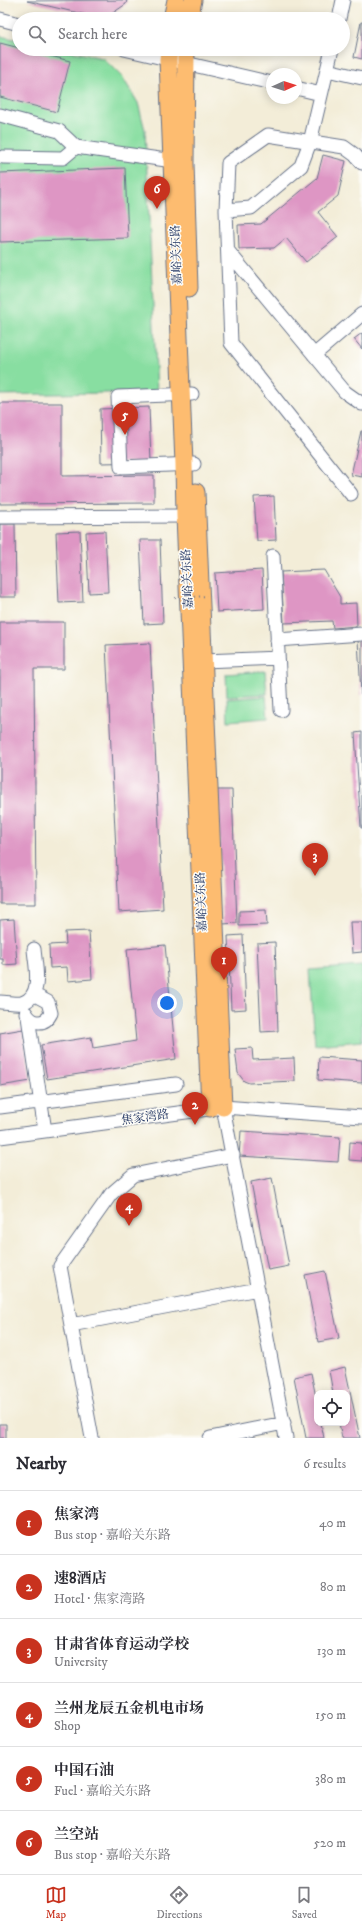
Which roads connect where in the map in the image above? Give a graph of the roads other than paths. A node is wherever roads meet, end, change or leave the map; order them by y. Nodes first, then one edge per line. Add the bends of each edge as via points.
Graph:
1 (176, 0) edge
2 (193, 0) edge
3 (343, 0) edge
4 (173, 12) edge
5 (190, 12) edge
6 (340, 12) edge
7 (0, 19) edge
8 (12, 22) edge
9 (168, 56) edge
10 (186, 56) edge
11 (330, 56) edge
12 (327, 70) junction
13 (362, 78) edge
14 (266, 81) edge
15 (302, 89) edge
16 (321, 94) junction
17 (0, 115) edge
18 (310, 142) junction
19 (76, 147) junction
20 (3, 157) dead end
21 (178, 162) junction
22 (362, 163) edge
23 (226, 210) junction
24 (228, 251) junction
25 (362, 314) edge
26 (314, 355) junction
27 (187, 394) junction
28 (362, 404) edge
29 (189, 464) junction
30 (351, 494) dead end
31 (185, 516) junction
32 (0, 517) edge
33 (273, 556) dead end
34 (362, 634) edge
35 (277, 640) junction
36 (278, 658) junction
37 (203, 661) junction
38 (281, 710) dead end
39 (34, 949) dead end
40 (33, 994) junction
41 (0, 1002) edge
42 (22, 1003) junction
43 (28, 1017) junction
44 (176, 1084) dead end
45 (39, 1102) junction
46 (0, 1107) edge
47 (217, 1108) junction
48 (362, 1117) edge
49 (45, 1131) junction
50 (0, 1137) edge
51 (233, 1155) junction
52 (258, 1289) junction
53 (71, 1325) junction
54 (284, 1423) junction
55 (92, 1438) edge
56 (210, 1438) edge
57 (286, 1438) edge

1 - 4 main road
2 - 5 main road
3 - 6 street
7 - 8 street
9 - 21 main road, 嘉峪关东路
10 - 14 street
10 - 21 main road, 嘉峪关东路
11 - 12 street
12 - 13 street
12 - 16 street
15 - 16 street
16 - 18 street
17 - 19 street via 59,131
18 - 22 street via 344,147
18 - 23 street via 301,166 251,208
18 - 23 street via 268,135 228,164
19 - 20 street via 63,158
19 - 21 street
21 - 27 main road, 嘉峪关东路
23 - 24 street
24 - 26 street
24 - 30 street via 231,343
25 - 26 street
26 - 28 street via 345,392
27 - 29 main road, 嘉峪关东路
27 - 29 street via 118,397 121,467
29 - 31 main road, 嘉峪关东路
29 - 37 main road, 嘉峪关东路
31 - 32 street
31 - 47 main road, 嘉峪关东路
33 - 35 street
34 - 35 street
35 - 36 street
36 - 37 street
36 - 38 street
37 - 47 main road, 嘉峪关东路
39 - 40 street via 37,980
40 - 42 street
40 - 43 street via 48,1002 51,1013 46,1020 39,1022
41 - 42 street
42 - 43 street
43 - 45 street
44 - 45 street
45 - 46 street
45 - 49 street
47 - 48 street, 焦家湾路
47 - 49 street, 焦家湾路
47 - 51 street
49 - 50 street, 焦家湾路
51 - 52 street
51 - 53 street via 133,1175 111,1194 60,1266
52 - 53 street
52 - 54 street
53 - 55 street
54 - 56 street
54 - 57 street

